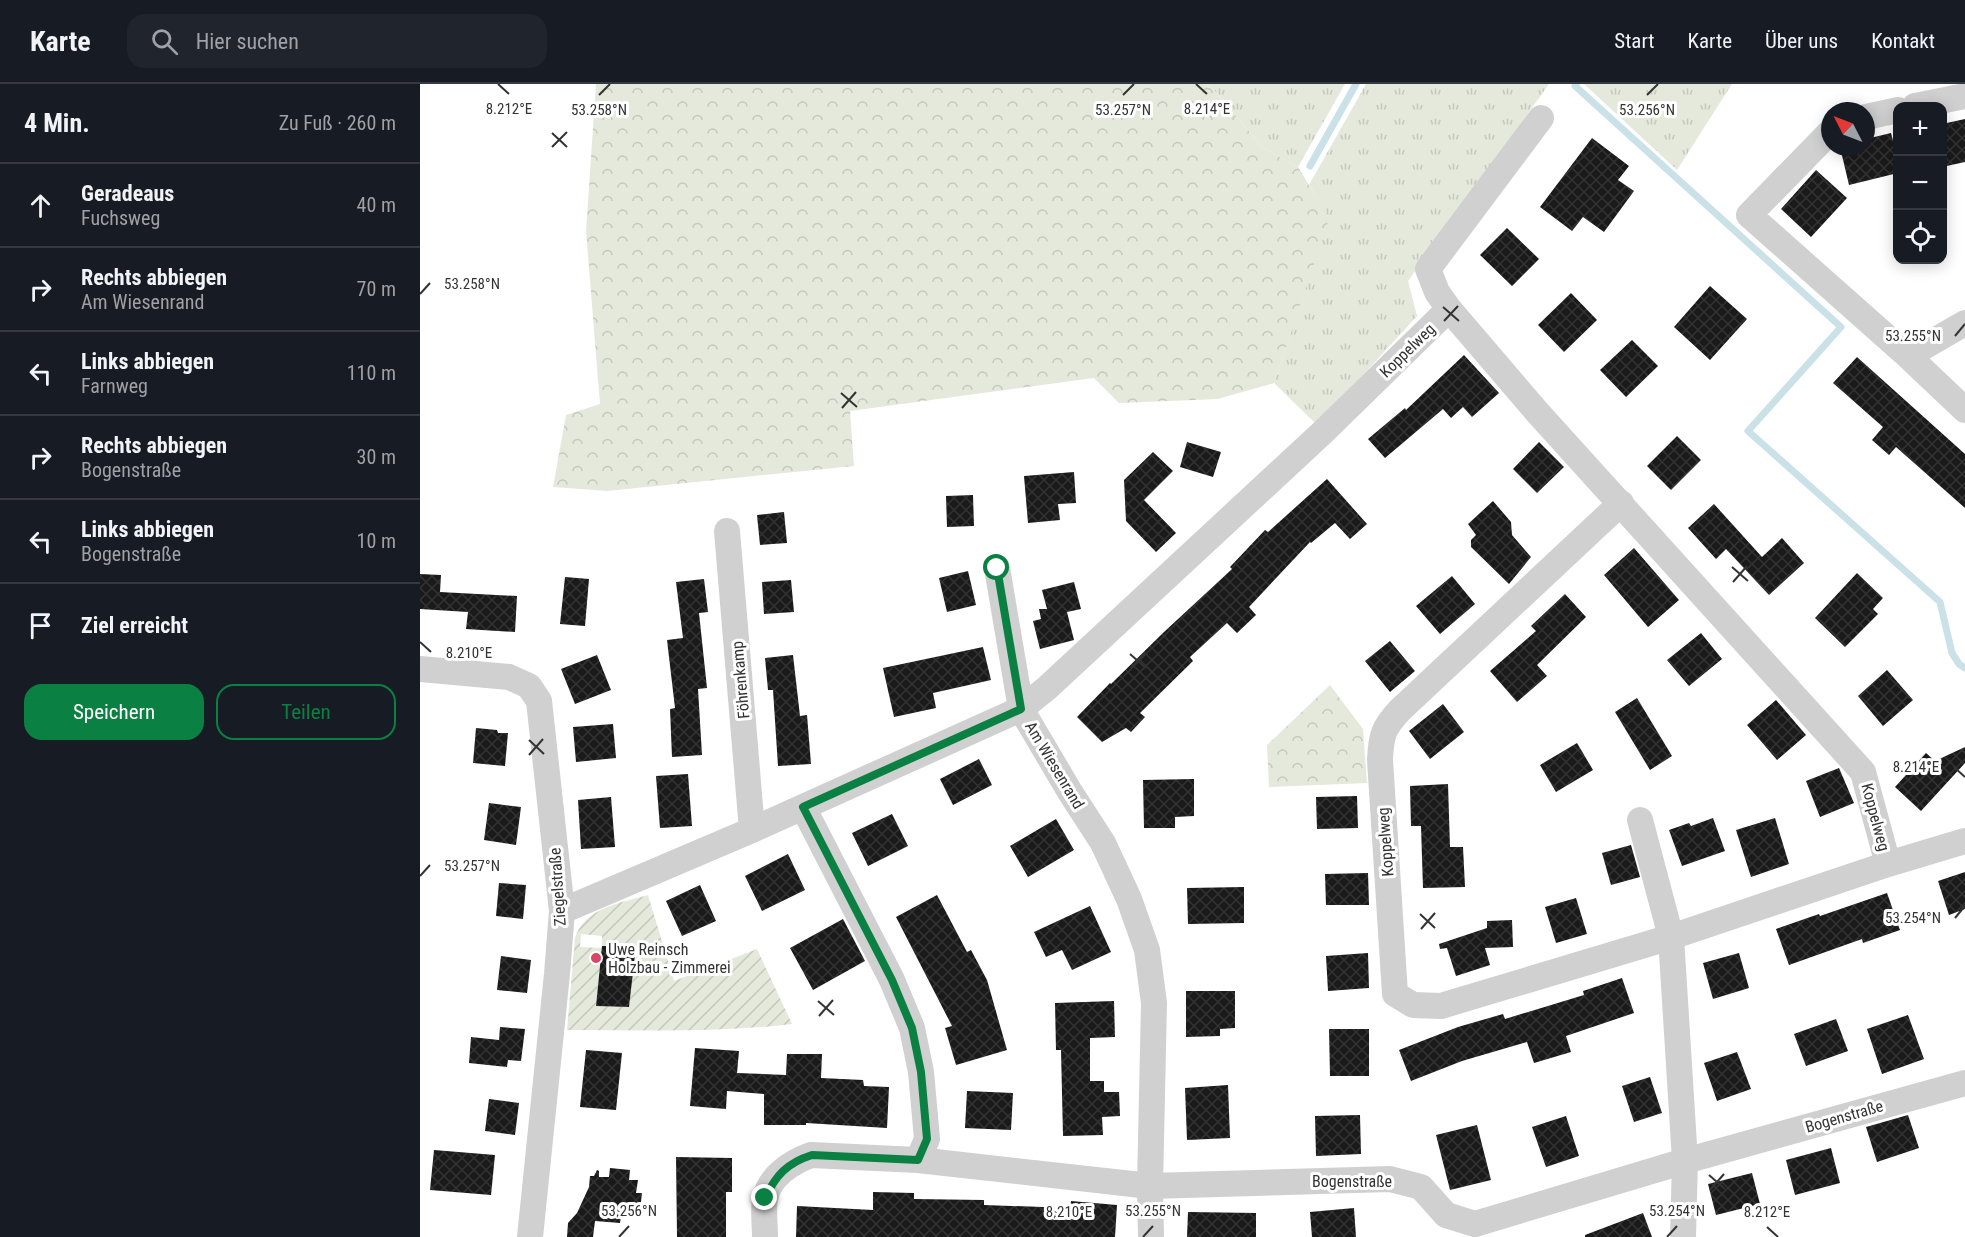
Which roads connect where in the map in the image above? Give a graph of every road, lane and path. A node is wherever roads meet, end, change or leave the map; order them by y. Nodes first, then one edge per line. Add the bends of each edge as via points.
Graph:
1 (1965, 96) edge
2 (1935, 102) edge
3 (1893, 111) edge
4 (1875, 115) edge
5 (1541, 118) dead end
6 (1821, 141) edge
7 (1449, 309) junction
8 (1965, 323) edge
9 (1908, 356) junction
10 (1965, 410) edge
11 (1621, 503) junction
12 (727, 531) dead end
13 (997, 568) dead end
14 (420, 669) edge
15 (1021, 709) junction
16 (803, 807) junction
17 (1640, 820) dead end
18 (752, 830) junction
19 (1965, 842) edge
20 (1888, 864) junction
21 (562, 911) junction
22 (1671, 938) junction
23 (1965, 1083) edge
24 (918, 1160) junction
25 (1685, 1161) junction
26 (1150, 1186) junction
27 (530, 1237) edge
28 (765, 1237) edge
29 (1151, 1237) edge
30 (1683, 1237) edge

1 - 2 street
3 - 4 street
5 - 7 street, Koppelweg via 1428,269
6 - 9 street via 1749,215
7 - 11 street, Koppelweg
7 - 15 street, Koppelweg via 1323,432
8 - 9 street
9 - 10 street
11 - 20 street, Koppelweg via 1863,772
11 - 22 street, Koppelweg via 1389,722 1381,740 1380,760 1395,994 1413,1005 1441,1006
12 - 18 street, Föhrenkamp
13 - 15 street
14 - 21 street, Ziegelstraße via 509,676 528,686 539,701
15 - 16 street, Am Wiesenrand
15 - 26 street, Am Wiesenrand via 1103,843 1130,899 1147,950 1154,1004
16 - 18 street, Am Wiesenrand
16 - 24 street via 892,980 912,1028 921,1072 927,1139
17 - 22 street
18 - 21 street, Am Wiesenrand
19 - 20 street, Koppelweg
20 - 22 street, Koppelweg
21 - 27 street, Ziegelstraße
22 - 25 street
23 - 25 street, Bogenstraße
24 - 26 street, Bogenstraße
24 - 28 street, Bogenstraße via 812,1155 797,1160 773,1180 765,1198
25 - 26 street, Bogenstraße via 1475,1224 1446,1215 1421,1187 1390,1179
25 - 30 street
26 - 29 street, Am Wiesenrand

